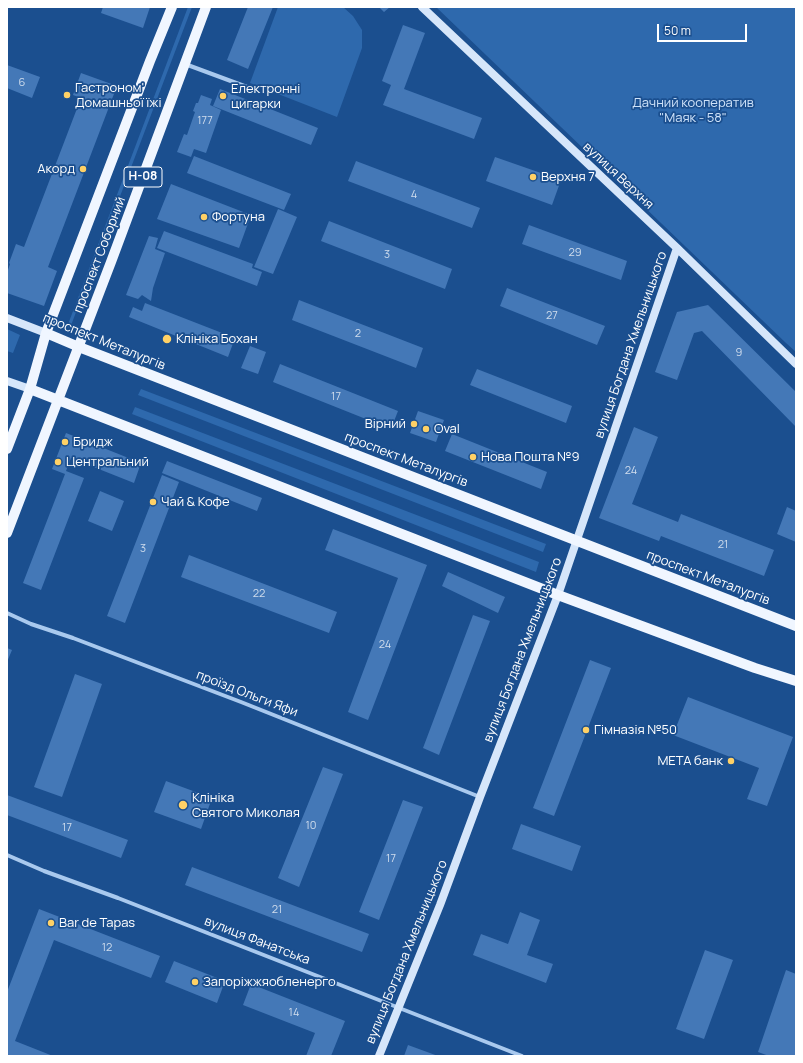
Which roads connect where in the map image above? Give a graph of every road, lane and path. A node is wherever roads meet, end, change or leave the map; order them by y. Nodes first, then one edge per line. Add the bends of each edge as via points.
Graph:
1 (172, 7) edge
2 (206, 7) edge
3 (422, 7) edge
4 (185, 64) junction
5 (247, 87) dead end
6 (677, 248) junction
7 (7, 318) edge
8 (46, 333) junction
9 (79, 347) junction
10 (796, 364) edge
11 (7, 381) edge
12 (30, 389) junction
13 (57, 400) junction
14 (7, 449) edge
15 (7, 533) edge
16 (577, 541) junction
17 (558, 595) junction
18 (7, 613) edge
19 (796, 626) edge
20 (796, 681) edge
21 (480, 797) junction
22 (7, 856) edge
23 (398, 1007) junction
24 (379, 1056) edge
25 (522, 1056) edge

1 - 8 main road, проспект Соборний / Н-08
2 - 4 main road, проспект Соборний / Н-08
3 - 6 street, вулиця Верхня
4 - 5 street
4 - 9 main road, проспект Соборний / Н-08
6 - 10 street, вулиця Верхня
6 - 16 street, вулиця Богдана Хмельницького
7 - 8 street, проспект Металургів
8 - 9 main road, проспект Металургів
8 - 12 main road, проспект Соборний / Н-08
9 - 13 main road, проспект Соборний / Н-08
9 - 16 main road, проспект Металургів
11 - 12 street
12 - 13 main road
12 - 14 main road, проспект Соборний / Н-08
13 - 15 main road, проспект Соборний / Н-08
13 - 17 main road
16 - 17 street, вулиця Богдана Хмельницького
16 - 19 main road, проспект Металургів
17 - 20 main road
17 - 21 street, вулиця Богдана Хмельницького
18 - 21 street, проїзд Ольги Яфи
21 - 23 street, вулиця Богдана Хмельницького
22 - 23 street, вулиця Фанатська
23 - 24 street, вулиця Богдана Хмельницького
23 - 25 street, вулиця Фанатська

